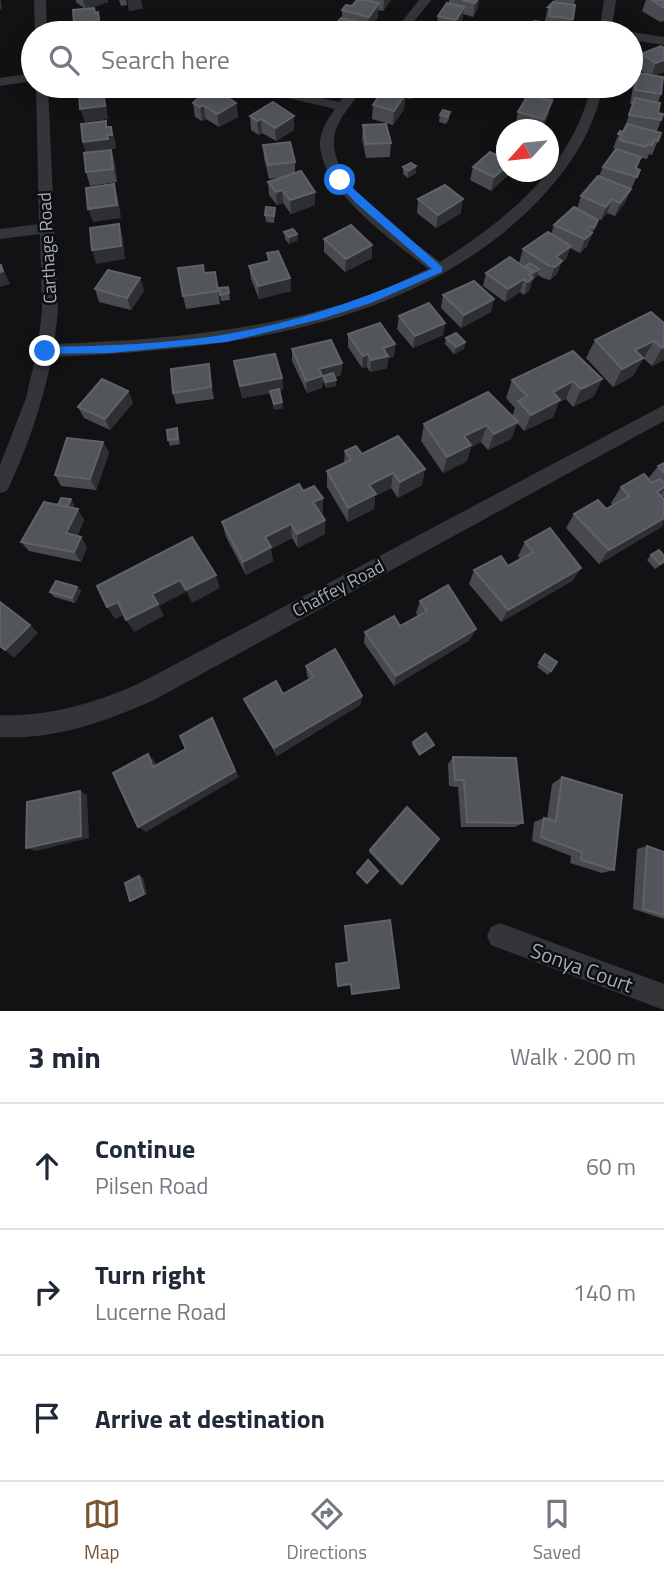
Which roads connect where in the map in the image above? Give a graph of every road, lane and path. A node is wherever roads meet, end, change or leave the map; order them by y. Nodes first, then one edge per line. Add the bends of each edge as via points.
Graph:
1 (40, 0) edge
2 (425, 0) edge
3 (610, 0) edge
4 (41, 21) edge
5 (409, 21) edge
6 (607, 21) edge
7 (643, 38) edge
8 (664, 41) edge
9 (21, 79) edge
10 (0, 82) edge
11 (42, 98) edge
12 (305, 98) edge
13 (350, 98) edge
14 (595, 98) edge
15 (343, 107) junction
16 (45, 228) junction
17 (0, 234) edge
18 (439, 270) junction
19 (45, 351) junction
20 (664, 412) edge
21 (0, 485) edge
22 (0, 726) edge
23 (500, 936) dead end
24 (664, 997) edge

1 - 4 street
2 - 5 street
3 - 6 street
7 - 8 street
9 - 10 street
11 - 16 street, Carthage Road
12 - 15 street
13 - 15 street
14 - 18 street via 574,148 558,171 507,224
15 - 18 street via 327,143 340,180
16 - 17 street
16 - 19 street, Carthage Road via 50,311
18 - 19 street via 356,305 227,338
19 - 21 street, Carthage Road via 19,445
20 - 22 street, Chaffey Road via 146,692 102,712 57,722
23 - 24 street, Sonya Court

